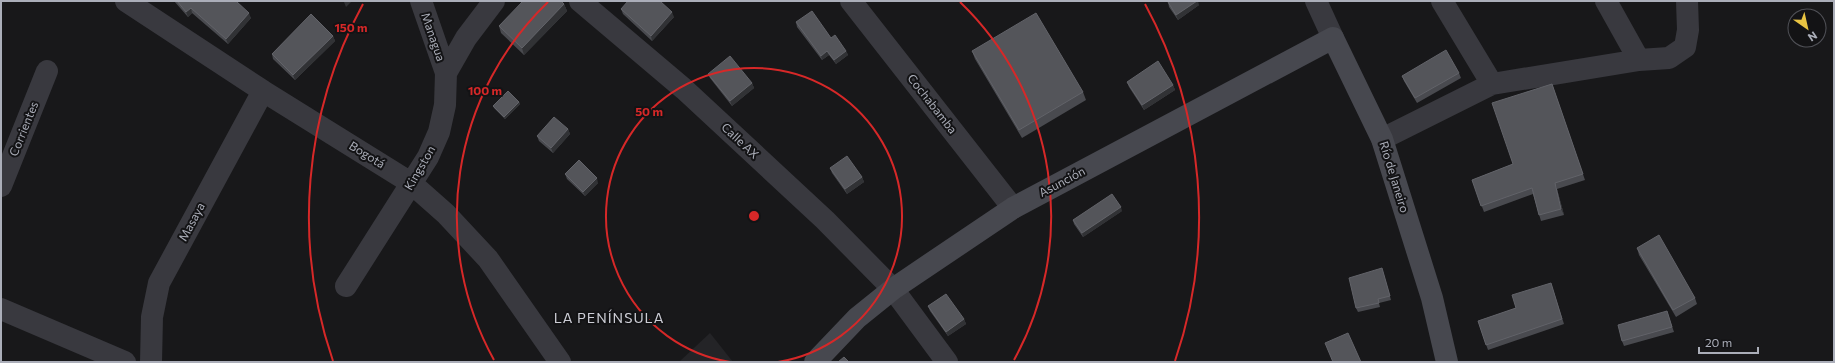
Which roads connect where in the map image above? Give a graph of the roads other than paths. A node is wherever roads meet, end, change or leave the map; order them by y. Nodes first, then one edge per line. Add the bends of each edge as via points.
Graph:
1 (126, 1) edge
2 (421, 1) edge
3 (494, 1) edge
4 (580, 1) edge
5 (851, 1) edge
6 (1316, 1) edge
7 (1442, 1) edge
8 (1606, 1) edge
9 (1687, 1) edge
10 (1333, 38) junction
11 (1639, 60) junction
12 (47, 71) dead end
13 (446, 73) junction
14 (1492, 84) junction
15 (263, 91) junction
16 (1382, 138) junction
17 (411, 183) junction
18 (1, 186) edge
19 (1013, 208) junction
20 (346, 286) dead end
21 (893, 289) junction
22 (1, 309) edge
23 (125, 362) edge
24 (151, 362) edge
25 (560, 362) edge
26 (815, 362) edge
27 (947, 362) edge
28 (1447, 362) edge

1 - 15 street, Bogotá
2 - 13 street, Managua
3 - 13 street, Kingston via 466,38
4 - 21 street, Calle AX via 690,94 825,220
5 - 19 street, Cochabamba
6 - 10 street, Río de Janeiro
7 - 14 street
8 - 11 street
9 - 11 street via 1688,30 1685,47 1669,58
10 - 16 street, Río de Janeiro
10 - 19 street, Asunción
11 - 14 street
12 - 18 street, Corrientes
13 - 17 street, Kingston via 445,105 439,132 428,157
14 - 16 street
15 - 17 street, Bogotá
15 - 24 street, Masaya via 159,283 152,317
16 - 28 street, Río de Janeiro via 1432,298
17 - 20 street, Kingston
17 - 25 street, Bogotá via 446,214 488,260
19 - 21 street, Asunción
21 - 26 street, Asunción via 857,318
21 - 27 street, Calle AX
22 - 23 street

